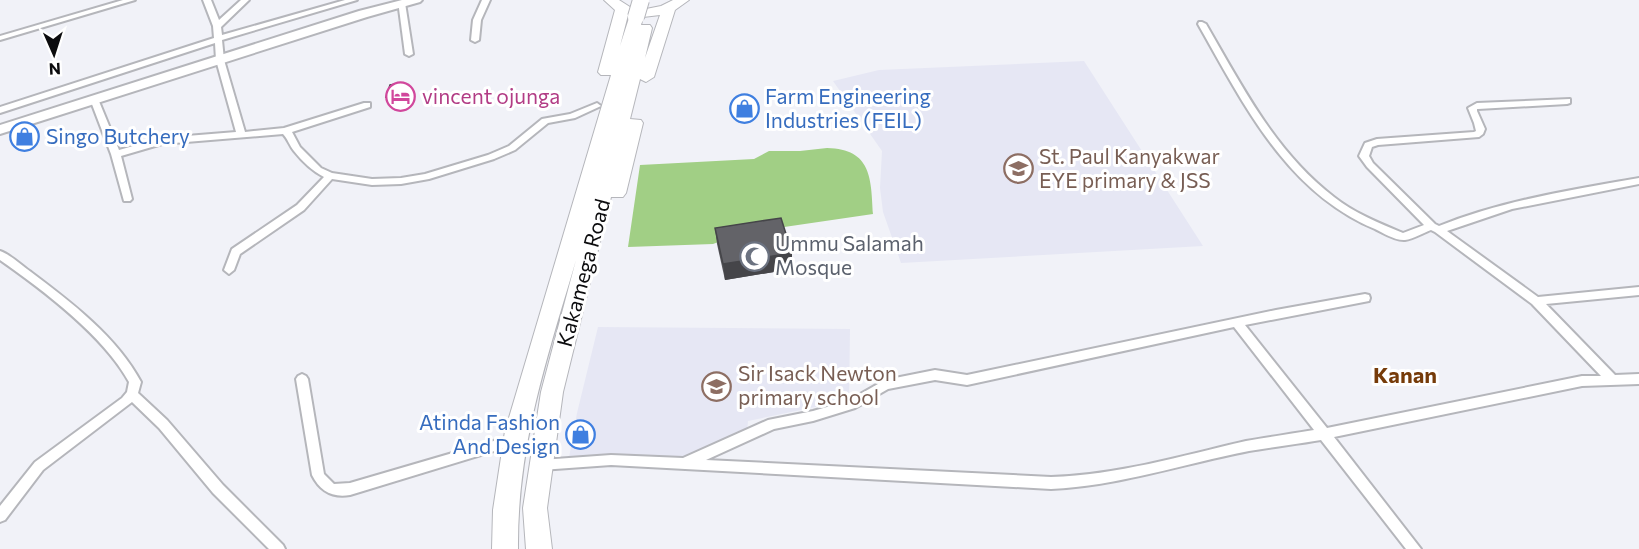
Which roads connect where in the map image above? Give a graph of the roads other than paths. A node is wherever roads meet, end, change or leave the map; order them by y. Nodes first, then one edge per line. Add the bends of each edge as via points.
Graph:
1 (131, 0) edge
2 (207, 0) edge
3 (245, 0) edge
4 (352, 0) edge
5 (416, 0) edge
6 (486, 0) edge
7 (641, 0) edge
8 (652, 0) edge
9 (401, 3) junction
10 (617, 4) edge
11 (675, 4) edge
12 (1202, 24) dead end
13 (218, 26) junction
14 (0, 38) edge
15 (218, 39) junction
16 (475, 39) dead end
17 (409, 54) dead end
18 (220, 60) junction
19 (94, 99) junction
20 (1567, 101) dead end
21 (367, 105) dead end
22 (597, 106) junction
23 (0, 110) edge
24 (0, 130) edge
25 (285, 131) junction
26 (241, 134) junction
27 (116, 154) junction
28 (330, 176) junction
29 (1639, 181) edge
30 (127, 199) dead end
31 (588, 221) junction
32 (1435, 228) junction
33 (0, 255) edge
34 (229, 270) dead end
35 (1639, 291) edge
36 (1365, 298) dead end
37 (1536, 301) junction
38 (1237, 323) junction
39 (1611, 378) junction
40 (1639, 379) edge
41 (302, 380) dead end
42 (132, 394) junction
43 (1324, 434) junction
44 (514, 440) junction
45 (686, 463) junction
46 (541, 465) junction
47 (0, 516) edge
48 (278, 549) edge
49 (505, 549) edge
50 (539, 549) edge
51 (1414, 549) edge

1 - 14 street
2 - 13 street
3 - 13 street
4 - 15 street
5 - 9 main road
6 - 16 street via 477,20
7 - 31 highway, bridge via 614,88
8 - 31 highway, Kakamega Road
9 - 17 street via 407,21 404,31
9 - 18 main road
10 - 11 highway via 645,12
10 - 22 highway
11 - 31 highway via 643,88 617,194 610,209
12 - 32 street via 1273,144 1316,191 1374,228 1403,237
13 - 15 street
15 - 18 street
15 - 23 street
18 - 19 main road
18 - 26 street
19 - 24 main road
19 - 27 street
20 - 32 street via 1477,106 1472,108 1481,128 1476,135 1368,145 1364,156 1370,165
21 - 25 street
22 - 28 street via 545,121 512,148 459,169 426,177 372,182
22 - 31 highway via 574,206
25 - 26 street
25 - 28 street via 318,170
26 - 27 street via 162,141
27 - 30 street
28 - 34 street via 302,208 236,252
29 - 32 street via 1545,198
31 - 44 highway
31 - 46 highway, Kakamega Road via 552,392
32 - 37 street
33 - 42 street via 58,297 100,339 133,377
35 - 37 street
36 - 38 street
37 - 39 street
38 - 43 street
38 - 45 street via 967,380 935,375 885,385 850,405 772,424
39 - 40 street
39 - 43 street
41 - 44 street via 318,475 332,490 350,489
42 - 47 street via 39,466
42 - 48 street
43 - 45 street via 1076,482
43 - 51 street
44 - 49 highway via 504,512
45 - 46 street via 611,460
46 - 50 highway, Kakamega Road via 535,508

